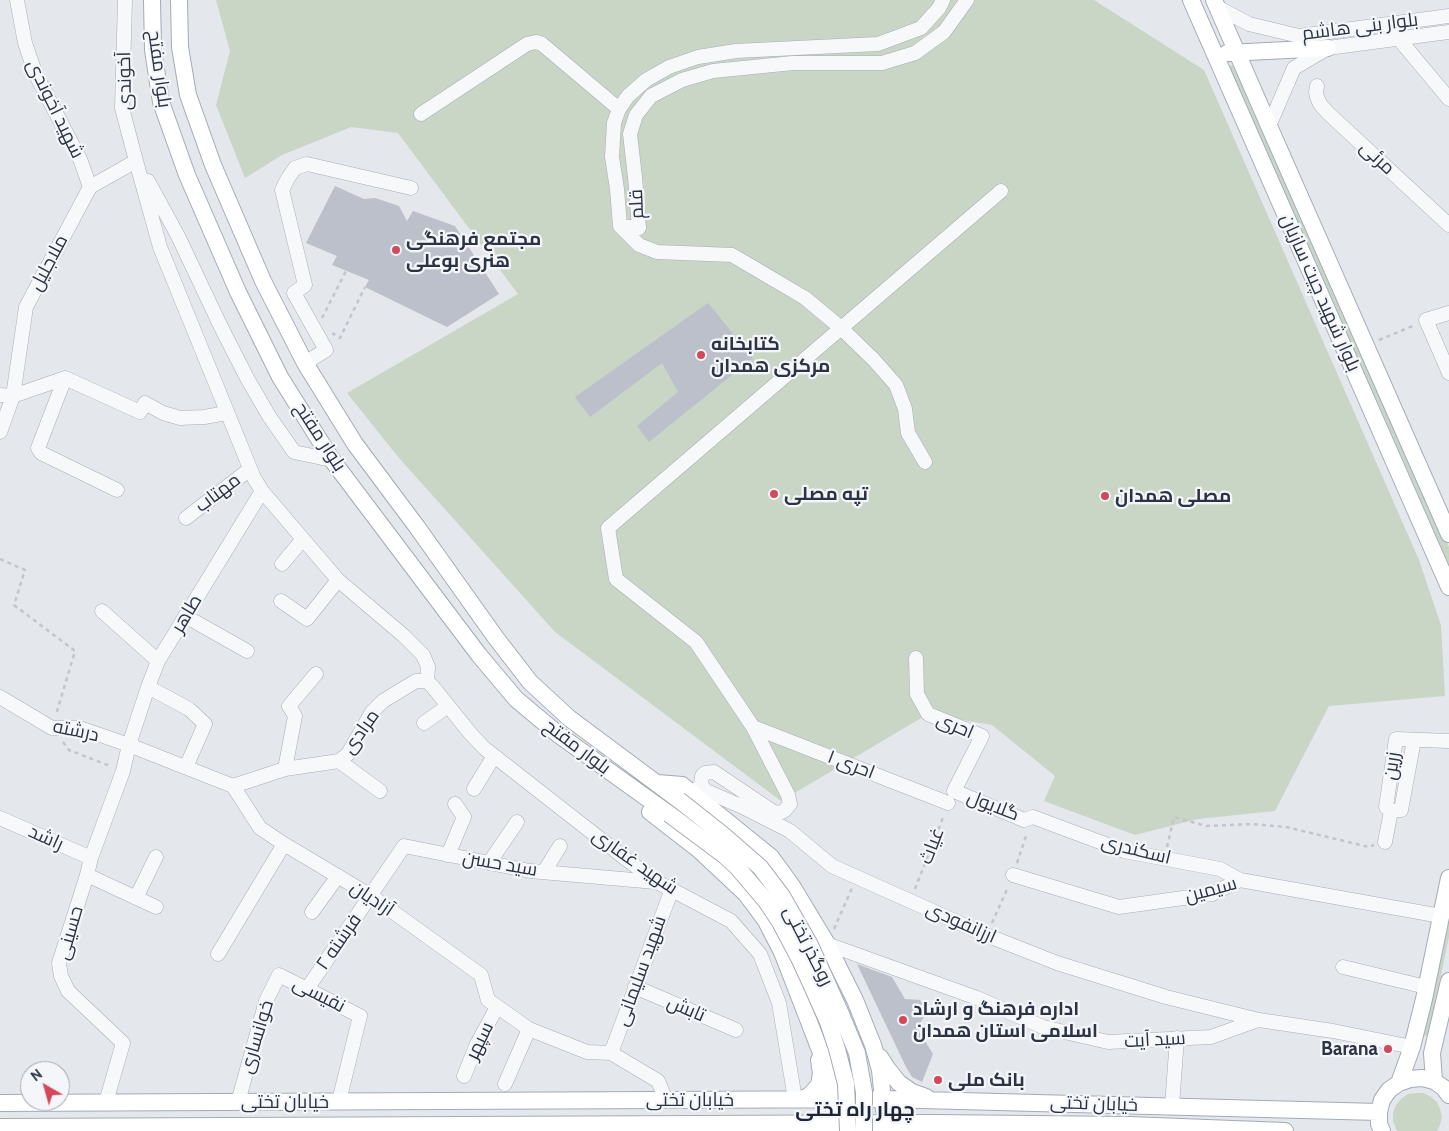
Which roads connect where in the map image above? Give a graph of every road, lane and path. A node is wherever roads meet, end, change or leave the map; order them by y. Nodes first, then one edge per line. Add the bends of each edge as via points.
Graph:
1 (17, 0) edge
2 (125, 0) edge
3 (152, 0) edge
4 (943, 0) edge
5 (967, 0) edge
6 (1191, 0) edge
7 (180, 1) edge
8 (1216, 3) edge
9 (1449, 16) edge
10 (1396, 23) junction
11 (1449, 32) edge
12 (1398, 38) junction
13 (1328, 48) junction
14 (1237, 52) junction
15 (1214, 53) junction
16 (1317, 86) dead end
17 (1449, 99) edge
18 (619, 109) junction
19 (421, 114) dead end
20 (1268, 126) junction
21 (136, 161) junction
22 (90, 187) junction
23 (411, 188) dead end
24 (1001, 191) dead end
25 (1449, 225) edge
26 (620, 226) junction
27 (346, 271) dead end
28 (364, 287) dead end
29 (294, 292) junction
30 (275, 304) junction
31 (1449, 313) edge
32 (1426, 320) junction
33 (320, 322) dead end
34 (841, 328) junction
35 (330, 332) dead end
36 (1366, 345) junction
37 (305, 363) junction
38 (1449, 373) edge
39 (65, 378) junction
40 (7, 396) edge
41 (227, 413) junction
42 (0, 432) edge
43 (332, 460) junction
44 (925, 462) dead end
45 (250, 469) junction
46 (117, 490) dead end
47 (262, 491) junction
48 (186, 518) dead end
49 (1449, 534) edge
50 (303, 539) junction
51 (0, 559) edge
52 (282, 564) dead end
53 (338, 580) junction
54 (1449, 587) edge
55 (281, 601) dead end
56 (102, 611) dead end
57 (185, 616) junction
58 (247, 651) dead end
59 (916, 658) dead end
60 (158, 661) junction
61 (316, 674) dead end
62 (427, 681) junction
63 (148, 687) junction
64 (0, 697) edge
65 (448, 706) junction
66 (424, 723) dead end
67 (753, 727) junction
68 (52, 728) junction
69 (1449, 741) edge
70 (128, 744) junction
71 (494, 756) junction
72 (339, 761) junction
73 (186, 767) junction
74 (285, 769) junction
75 (123, 770) junction
76 (233, 786) junction
77 (633, 788) junction
78 (474, 789) dead end
79 (380, 790) dead end
80 (706, 791) junction
81 (681, 793) junction
82 (951, 797) junction
83 (455, 804) dead end
84 (669, 814) joint
85 (1033, 817) joint
86 (0, 818) edge
87 (517, 822) dead end
88 (1385, 842) joint
89 (284, 844) junction
90 (560, 846) dead end
91 (448, 855) junction
92 (156, 857) dead end
93 (91, 858) junction
94 (1164, 858) junction
95 (489, 863) junction
96 (544, 872) junction
97 (87, 875) junction
98 (1013, 875) dead end
99 (338, 876) junction
100 (857, 878) junction
101 (1449, 878) edge
102 (1240, 880) junction
103 (657, 882) junction
104 (672, 889) junction
105 (371, 896) junction
106 (136, 898) junction
107 (910, 901) junction
108 (156, 907) dead end
109 (312, 912) dead end
110 (1441, 916) junction
111 (827, 944) junction
112 (218, 954) dead end
113 (1343, 967) dead end
114 (279, 975) joint
115 (1449, 981) edge
116 (636, 987) junction
117 (1426, 987) junction
118 (307, 989) junction
119 (1447, 1003) edge
120 (497, 1007) junction
121 (1258, 1020) junction
122 (812, 1026) junction
123 (529, 1029) junction
124 (736, 1030) dead end
125 (1177, 1038) junction
126 (873, 1045) junction
127 (1412, 1047) junction
128 (611, 1053) junction
129 (880, 1070) junction
130 (464, 1076) dead end
131 (830, 1076) junction
132 (1434, 1081) junction
133 (1399, 1083) junction
134 (505, 1084) dead end
135 (1449, 1095) edge
136 (798, 1099) junction
137 (834, 1099) junction
138 (884, 1099) junction
139 (666, 1100) junction
140 (935, 1100) junction
141 (339, 1101) junction
142 (106, 1102) junction
143 (238, 1102) junction
144 (0, 1103) edge
145 (1172, 1106) junction
146 (1379, 1112) junction
147 (885, 1123) junction
148 (788, 1127) edge
149 (926, 1127) edge
150 (427, 1128) edge
151 (565, 1128) edge
152 (707, 1128) edge
153 (839, 1128) edge
154 (1064, 1128) edge
155 (1129, 1128) edge
156 (8, 1129) edge
157 (84, 1129) edge
158 (143, 1129) edge
159 (864, 1131) edge
160 (1285, 1131) edge
161 (1382, 1131) edge

1 - 22 street, شهید آخوندی via 25,43 36,75 80,159
2 - 21 street, آخوندی via 122,108
3 - 43 main road, بلوار مفتح via 153,50 161,102 187,175 238,292 280,377
4 - 18 street, قلم via 921,28 878,44 736,51 676,64 646,80
5 - 26 street, قلم via 944,32 915,53 882,63 793,63 713,71 682,80 651,96 636,115 630,134 639,228
6 - 15 main road, بلوار شهید چیت سازیان
7 - 30 main road, بلوار مفتح via 180,48 188,95 213,165
8 - 10 street, بلوار بنی هاشم via 1249,24 1299,36
8 - 14 main road, بلوار شهید چیت سازیان
9 - 10 street, بلوار بنی هاشم
10 - 12 street
11 - 12 street, بلوار بنی هاشم
12 - 13 street, بلوار بنی هاشم
12 - 17 street
13 - 14 main road
13 - 20 street, بلوار بنی هاشم via 1294,68
14 - 15 main road
14 - 20 main road, بلوار شهید چیت سازیان
15 - 54 main road, بلوار شهید چیت سازیان
16 - 25 street, مرئی via 1316,97 1328,113
18 - 19 street via 536,42 527,44
18 - 26 street, قلم via 614,123 612,156
20 - 36 main road, بلوار شهید چیت سازیان
21 - 22 street
21 - 41 street via 160,247
21 - 43 street via 178,236 221,327 269,416 294,452
22 - 40 street, ملاجلیل via 26,307
23 - 29 street via 307,164 295,168 282,190 306,286
24 - 34 street
26 - 34 street via 639,245 656,252 732,255 805,298
27 - 33 path
28 - 35 path via 340,338
29 - 30 street
29 - 37 street via 326,350
30 - 37 main road, بلوار مفتح
31 - 32 street
32 - 36 path
32 - 38 street
34 - 44 street via 896,385 905,408 908,433
34 - 67 street via 608,528 616,579 696,642
36 - 49 main road, بلوار شهید چیت سازیان
37 - 81 main road, بلوار مفتح via 355,444 530,682 569,718 657,784
39 - 40 street
39 - 41 street via 140,412 145,403 180,418
39 - 46 street via 38,448 41,453
40 - 42 street, ملاجلیل
41 - 45 street
43 - 77 main road, بلوار مفتح via 516,699
45 - 47 street
45 - 48 street, مهتاب
47 - 50 street
47 - 57 street, طاهر
50 - 52 street
50 - 53 street
51 - 68 path via 25,570 14,605 75,651
53 - 55 street via 307,619
53 - 62 street via 423,655 428,667
56 - 60 street
57 - 58 street
57 - 60 street, طاهر
59 - 82 street, احری via 917,694 928,714 982,736
60 - 63 street, طاهر
61 - 74 street via 289,706 296,716
62 - 65 street, شهید غفاری
62 - 72 street, مرادی via 416,681 383,701 372,712 348,754
63 - 70 street, طاهر
63 - 73 street via 188,709 205,724
64 - 68 street, درشته
65 - 66 street
65 - 71 street, شهید غفاری via 470,734
67 - 80 street via 788,796 788,808 775,813 714,772 702,776 701,785
67 - 82 street, احری ۱
68 - 70 street, درشته via 80,728
68 - 75 path via 69,750
69 - 88 street, زرین via 1396,739 1386,807 1391,811
70 - 73 street
70 - 75 street, حسینی
71 - 78 street
71 - 103 street, شهید غفاری
72 - 74 street, مرادی
72 - 79 street
73 - 76 street
74 - 76 street, مرادی
75 - 93 street, حسینی
76 - 89 street, آزادیان via 260,828
77 - 84 main road, بلوار مفتح
77 - 122 main road via 645,808 699,850 746,894 766,921 782,952
80 - 81 street, ارزانفودی
80 - 100 street, ارزانفودی via 790,831 832,866
81 - 111 main road via 771,857
81 - 159 main road, روگذر تختی, bridge via 760,867 782,896 810,945 857,1053 864,1092
82 - 85 street, گلایول via 1024,820
82 - 107 path, غیاث
83 - 91 street via 464,817
84 - 153 main road, روگذر تختی, bridge via 737,866 780,922 811,984 837,1049 846,1084
85 - 94 street, اسکندری via 1124,850
86 - 93 street, راشد
87 - 95 street
88 - 94 path via 1368,846 1286,827 1252,824 1206,826 1174,817
89 - 99 street, آزادیان
89 - 112 street
90 - 96 street
91 - 95 street, سید حسن
91 - 105 street, سید حسن via 404,846
92 - 106 street
93 - 97 street, حسینی
94 - 102 street, اسکندری via 1220,869
95 - 96 street, سید حسن
96 - 103 street, سید حسن
97 - 106 street
97 - 142 street, حسینی via 59,963 68,991 123,1043
98 - 102 street, سیمین via 1120,908 1212,894
99 - 105 street, آزادیان
99 - 109 street
100 - 107 street, ارزانفودی
100 - 111 path
101 - 110 main road
102 - 110 street, سیمین
103 - 104 street, شهید غفاری
104 - 116 street, شهید سلیمانی
104 - 136 street, شهید غفاری via 731,921 760,954 780,1003
105 - 118 street, فرشته ۲
105 - 120 street, آزادیان via 481,975 488,1000
106 - 108 street
107 - 121 street, ارزانفودی via 1057,963 1166,997
110 - 117 main road
111 - 125 street, سید آیت via 977,998 1043,1027 1108,1042
111 - 126 main road
113 - 117 street
114 - 118 street, نفیسی
114 - 143 street, خوانساری via 266,1001
115 - 119 main road
116 - 124 street, تابش
116 - 128 street, شهید سلیمانی
117 - 127 main road
118 - 141 street, نفیسی via 360,1016
119 - 132 main road via 1432,1053
120 - 123 street, آزادیان
120 - 130 street, سپهر
121 - 125 street, سید آیت via 1211,1037
121 - 127 street, ارزانفودی
122 - 131 main road
122 - 136 main road via 821,1079 813,1093
123 - 128 street, آزادیان via 587,1052
123 - 134 street
125 - 145 street
126 - 129 main road
126 - 140 main road via 899,1082 912,1092
127 - 133 main road
128 - 139 street via 658,1081
129 - 131 main road via 866,1085 854,1088 842,1085
129 - 138 main road
131 - 137 main road
132 - 133 main road via 1422,1078
132 - 135 main road
133 - 146 main road via 1382,1100
136 - 137 main road, خیابان تختی
136 - 139 main road, خیابان تختی
137 - 138 main road, خیابان تختی
137 - 153 main road
138 - 140 main road, خیابان تختی
138 - 147 main road
139 - 141 main road, خیابان تختی
140 - 145 main road, خیابان تختی
141 - 143 main road, خیابان تختی
142 - 143 main road, خیابان تختی
142 - 144 main road, خیابان تختی
145 - 146 main road, خیابان تختی
146 - 161 main road
147 - 149 main road, خیابان تختی
147 - 153 main road, خیابان تختی
148 - 152 main road, خیابان تختی
148 - 153 main road, خیابان تختی
149 - 154 main road, خیابان تختی
150 - 151 main road, خیابان تختی
150 - 158 main road, خیابان تختی
151 - 152 main road, خیابان تختی
154 - 155 main road, خیابان تختی
155 - 160 main road, خیابان تختی
156 - 157 main road, خیابان تختی
157 - 158 main road, خیابان تختی

